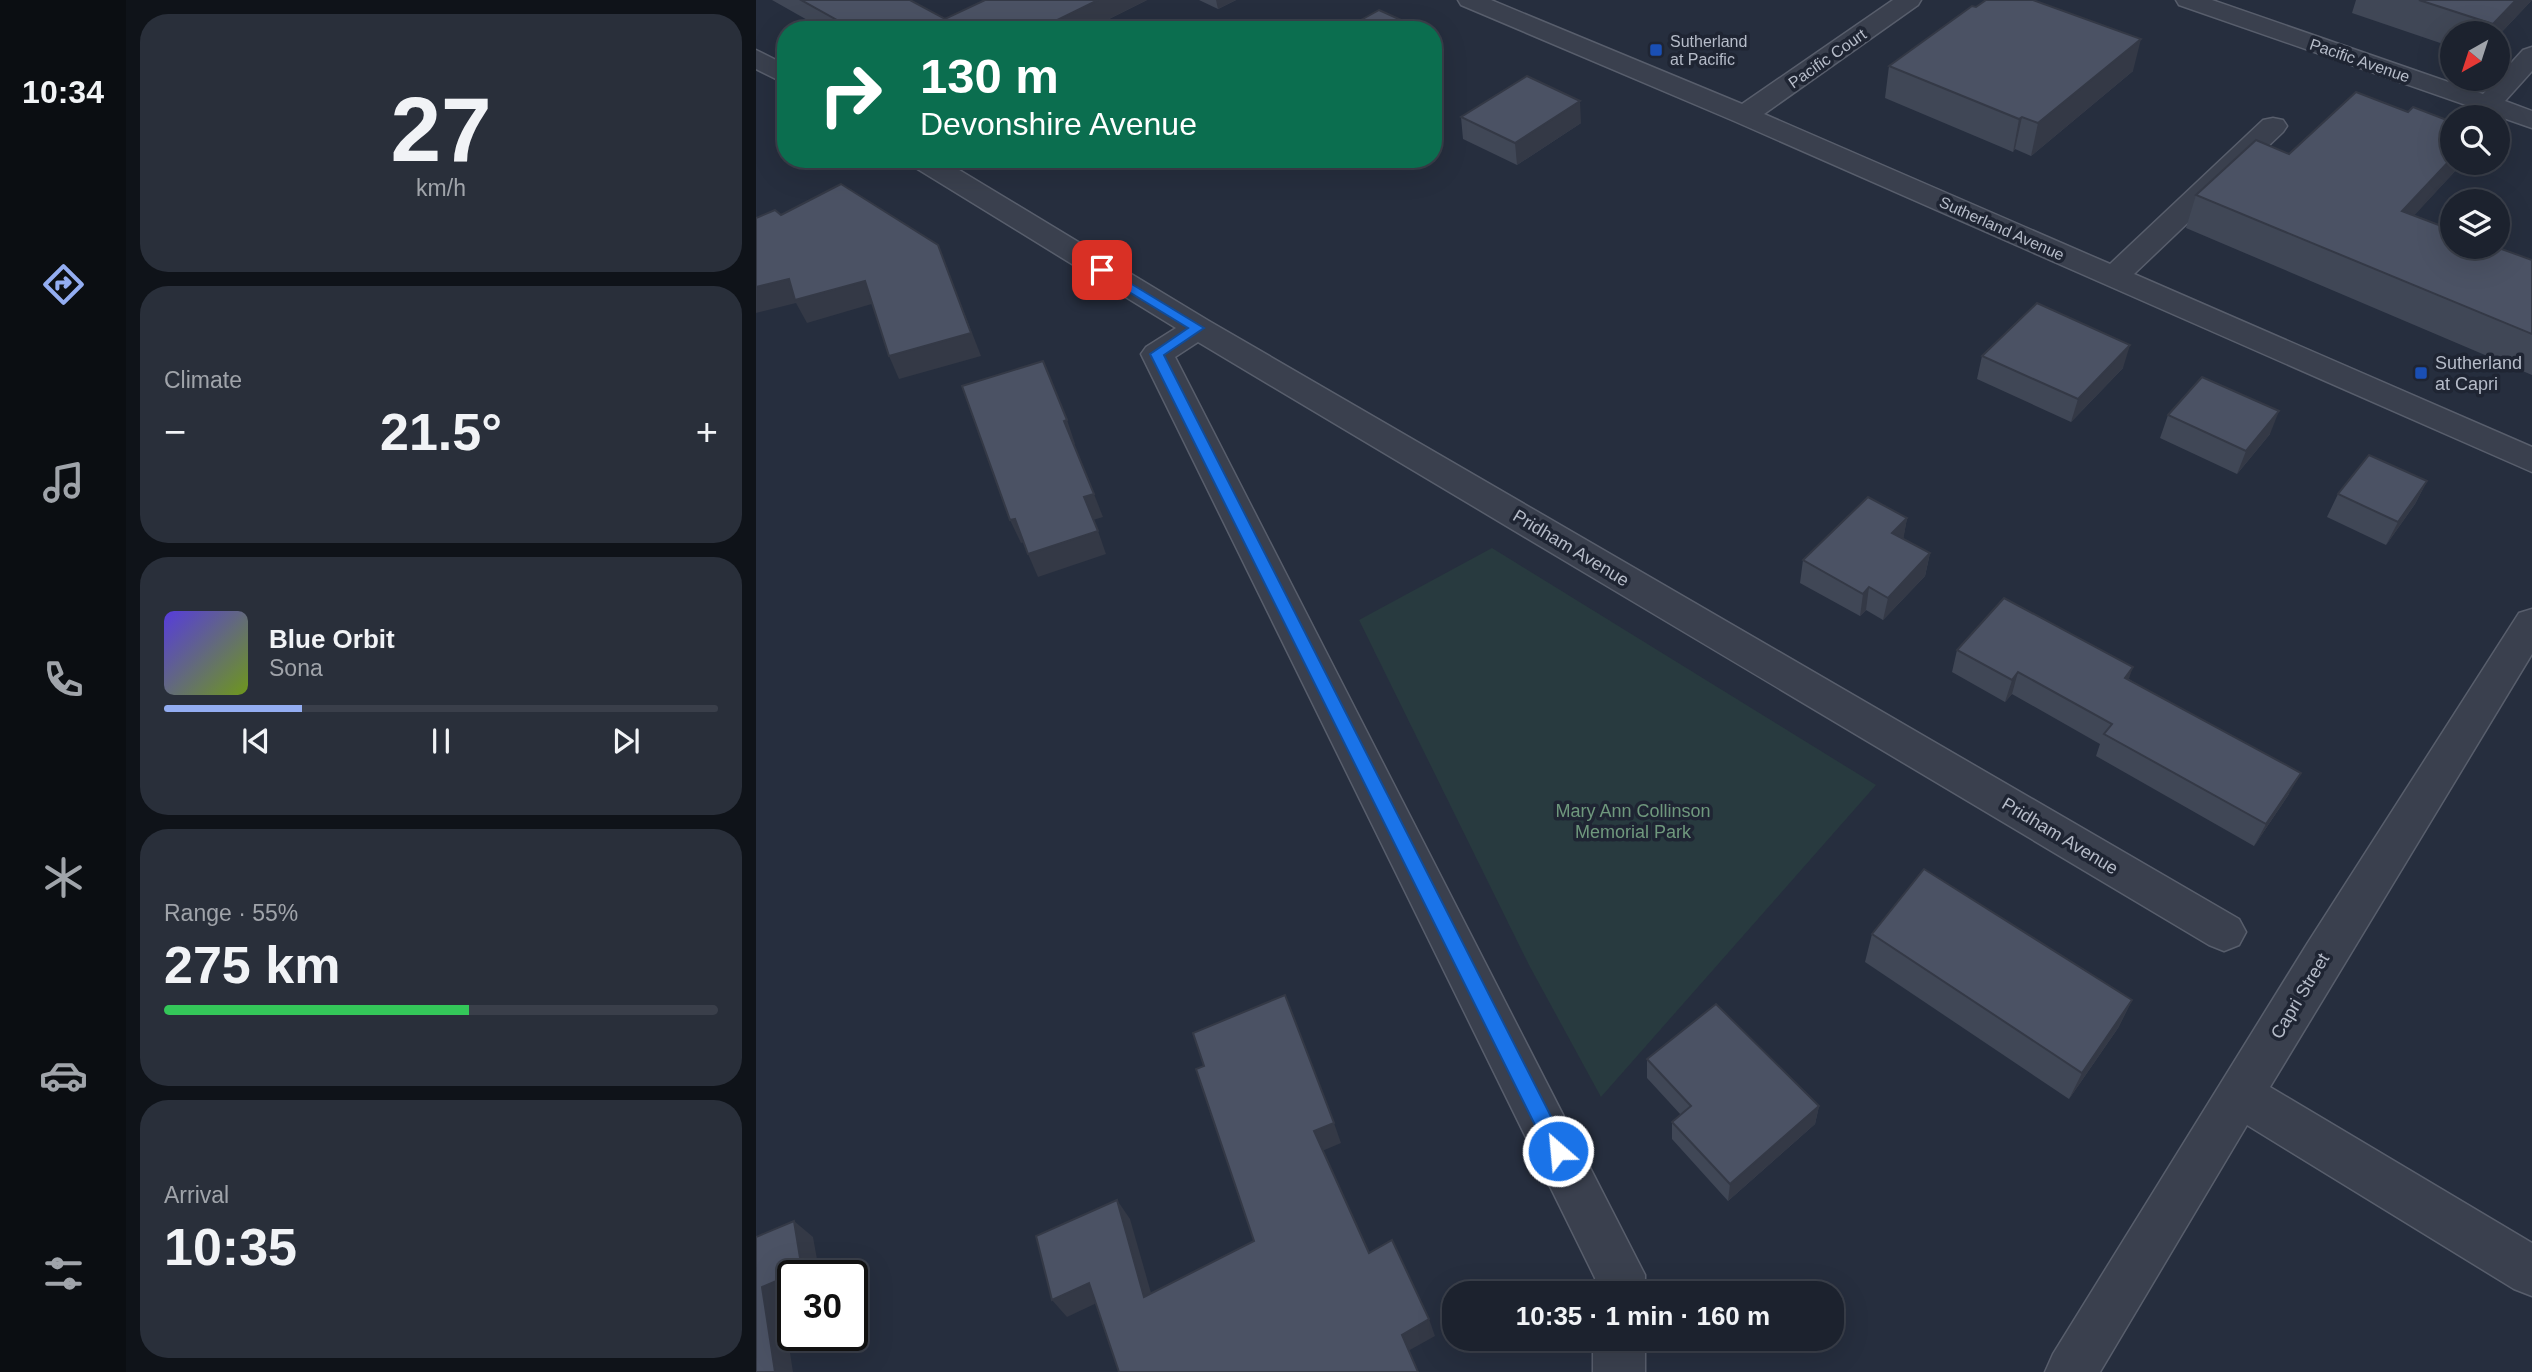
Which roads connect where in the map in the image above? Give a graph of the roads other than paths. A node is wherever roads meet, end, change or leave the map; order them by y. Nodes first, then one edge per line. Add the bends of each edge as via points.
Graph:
1 (1470, 0) edge
2 (1909, 0) edge
3 (2188, 0) edge
4 (2532, 55) edge
5 (756, 58) edge
6 (777, 71) edge
7 (2488, 104) junction
8 (1744, 115) junction
9 (2532, 120) edge
10 (2273, 126) dead end
11 (936, 168) edge
12 (2114, 276) junction
13 (1198, 328) junction
14 (2532, 460) edge
15 (2532, 623) edge
16 (2224, 932) dead end
17 (2240, 1095) junction
18 (2532, 1271) edge
19 (1620, 1281) edge
20 (1619, 1351) edge
21 (1619, 1372) edge
22 (2071, 1372) edge

1 - 8 street, Sutherland Avenue
2 - 8 street, Pacific Court
3 - 7 street, Pacific Avenue
4 - 7 street
5 - 6 street
7 - 9 street, Pacific Avenue
8 - 12 street, Sutherland Avenue
10 - 12 street
11 - 13 street, Pridham Avenue
12 - 14 street, Sutherland Avenue
13 - 16 street, Pridham Avenue
13 - 19 street via 1157,354
15 - 17 street, Capri Street
17 - 18 street
17 - 22 street, Capri Street
20 - 21 street

